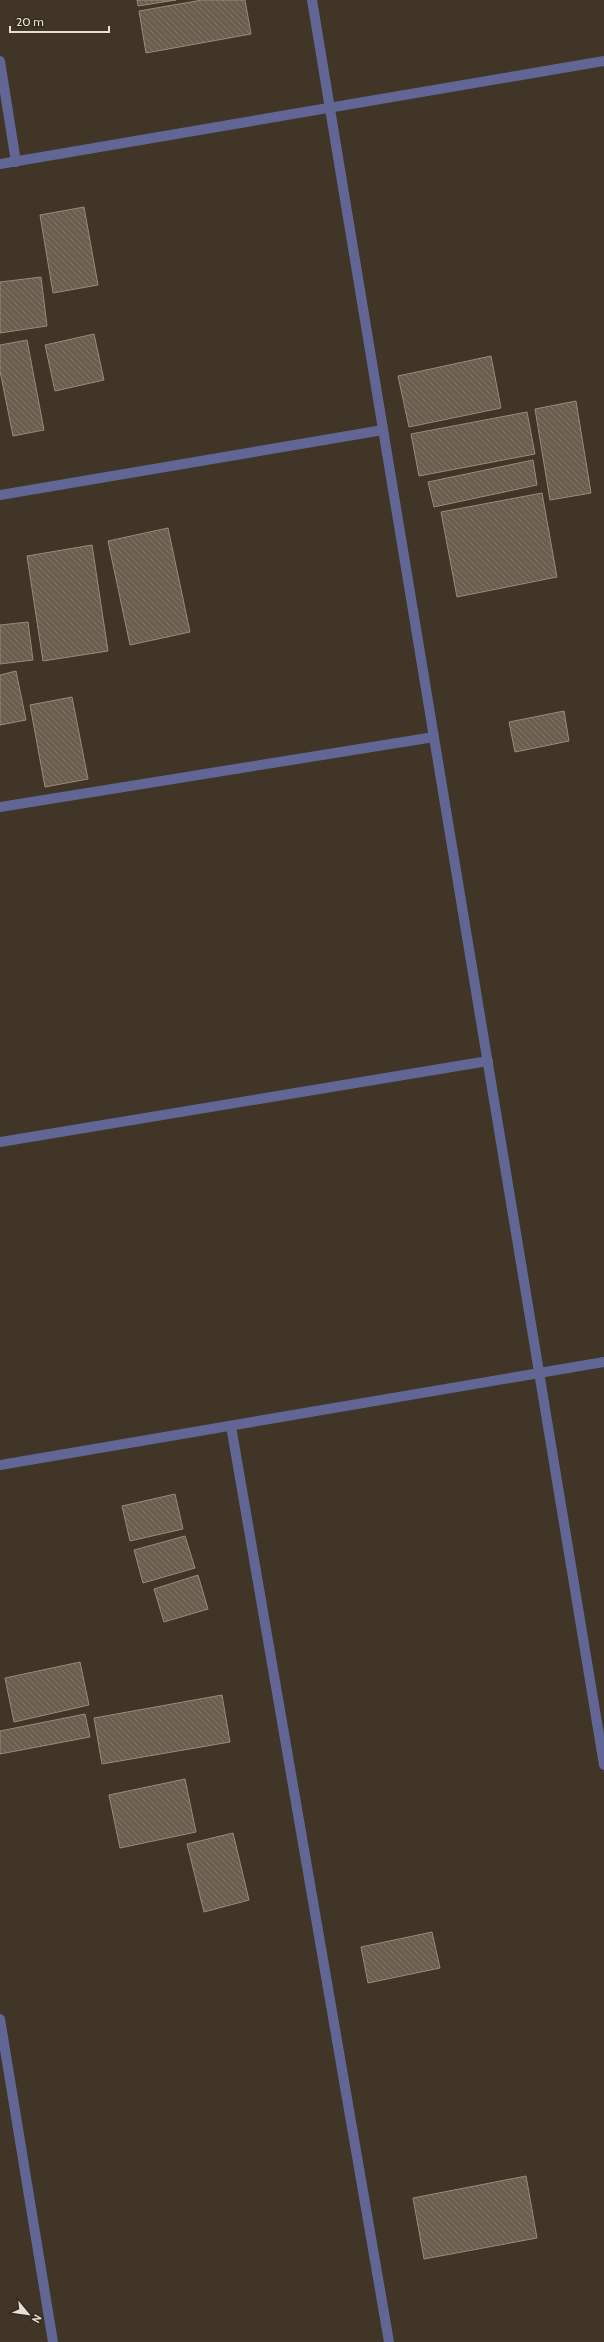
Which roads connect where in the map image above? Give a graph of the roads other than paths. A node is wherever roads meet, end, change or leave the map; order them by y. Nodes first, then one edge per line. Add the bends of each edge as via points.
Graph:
1 (312, 0) edge
2 (0, 61) edge
3 (604, 61) edge
4 (330, 108) junction
5 (16, 162) junction
6 (0, 164) edge
7 (383, 430) junction
8 (0, 495) edge
9 (434, 737) junction
10 (0, 807) edge
11 (488, 1061) junction
12 (0, 1142) edge
13 (604, 1362) edge
14 (539, 1373) junction
15 (231, 1426) junction
16 (0, 1465) edge
17 (604, 1765) edge
18 (0, 2019) edge
19 (53, 2342) edge
20 (389, 2342) edge

1 - 4 street
2 - 5 street
3 - 4 street
4 - 5 street
4 - 7 street
5 - 6 street
7 - 8 street
7 - 9 street
9 - 10 street
9 - 11 street
11 - 12 street
11 - 14 street
13 - 14 street
14 - 15 street
14 - 17 street
15 - 16 street
15 - 20 street
18 - 19 street

